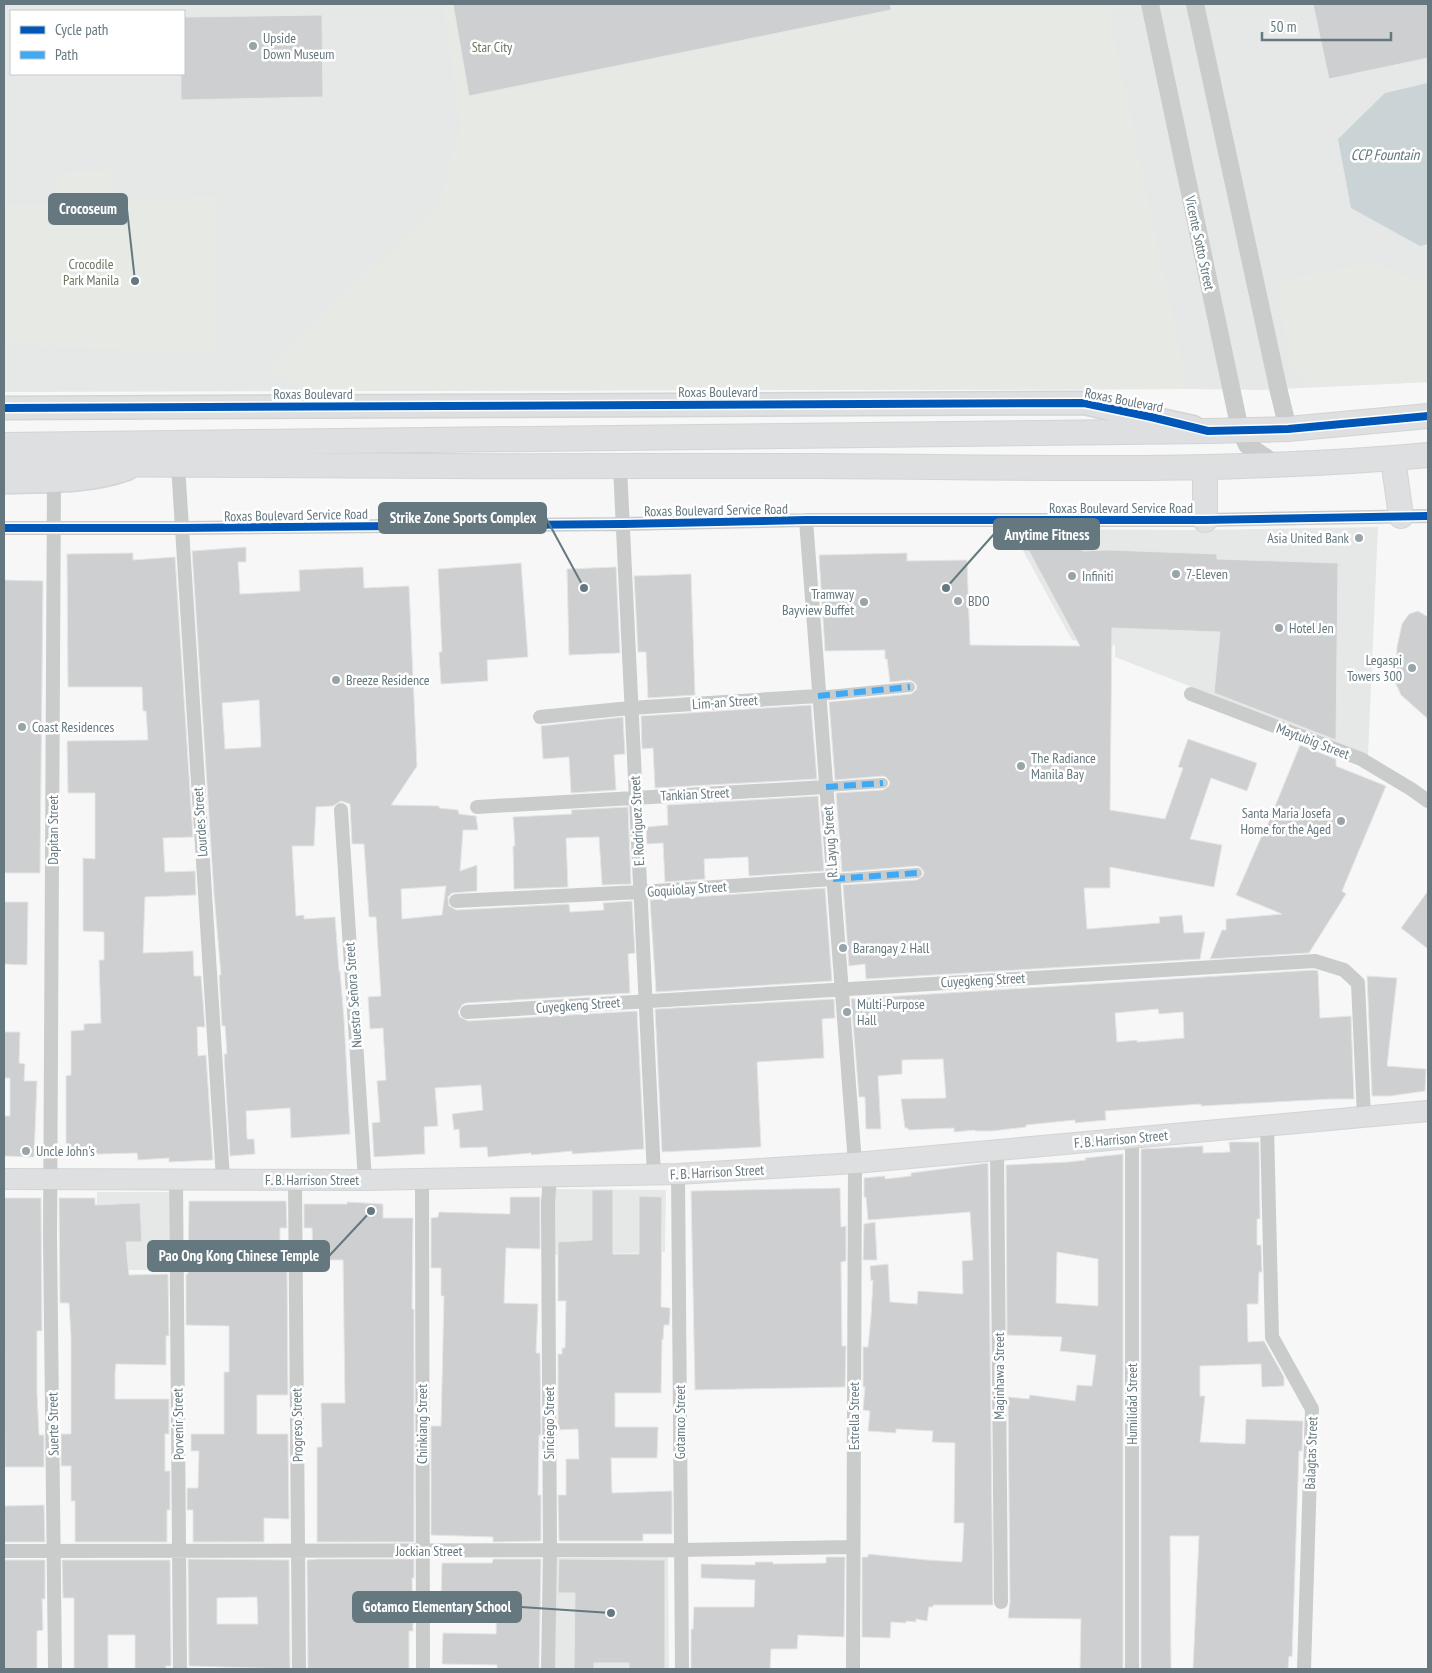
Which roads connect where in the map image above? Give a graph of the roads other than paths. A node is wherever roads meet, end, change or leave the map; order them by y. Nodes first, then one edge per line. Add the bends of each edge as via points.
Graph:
1 (1150, 4) edge
2 (1195, 4) edge
3 (4, 408) edge
4 (1428, 416) edge
5 (1288, 428) junction
6 (1240, 430) junction
7 (1208, 431) junction
8 (4, 445) edge
9 (1428, 455) edge
10 (1394, 459) junction
11 (4, 464) edge
12 (178, 465) junction
13 (1277, 465) junction
14 (136, 466) junction
15 (620, 467) junction
16 (1205, 468) junction
17 (54, 481) junction
18 (4, 482) edge
19 (1401, 516) junction
20 (1428, 516) edge
21 (806, 520) junction
22 (1205, 520) junction
23 (623, 524) junction
24 (4, 528) edge
25 (54, 528) junction
26 (181, 528) junction
27 (910, 687) dead end
28 (1190, 694) dead end
29 (818, 696) junction
30 (630, 708) junction
31 (540, 717) dead end
32 (883, 782) dead end
33 (826, 787) junction
34 (636, 798) junction
35 (1428, 801) edge
36 (477, 807) dead end
37 (341, 810) dead end
38 (917, 873) dead end
39 (833, 879) junction
40 (640, 892) junction
41 (456, 901) dead end
42 (842, 989) junction
43 (646, 1000) junction
44 (467, 1012) dead end
45 (1428, 1111) edge
46 (1364, 1117) junction
47 (1267, 1126) junction
48 (1132, 1138) junction
49 (997, 1150) junction
50 (854, 1163) junction
51 (678, 1174) junction
52 (654, 1175) junction
53 (550, 1177) junction
54 (4, 1178) edge
55 (52, 1179) junction
56 (223, 1179) junction
57 (422, 1179) junction
58 (176, 1180) junction
59 (295, 1180) junction
60 (366, 1180) junction
61 (853, 1547) junction
62 (681, 1550) junction
63 (4, 1551) edge
64 (54, 1551) junction
65 (179, 1551) junction
66 (298, 1551) junction
67 (423, 1551) junction
68 (550, 1551) junction
69 (1001, 1602) dead end
70 (55, 1669) edge
71 (180, 1669) edge
72 (299, 1669) edge
73 (424, 1669) edge
74 (548, 1669) edge
75 (682, 1669) edge
76 (853, 1669) edge
77 (1132, 1669) edge
78 (1304, 1669) edge

1 - 6 street, Vicente Sotto Street
2 - 5 street
3 - 7 main road, Roxas Boulevard via 1084,403
4 - 5 highway, Roxas Boulevard
5 - 6 highway, Roxas Boulevard
6 - 7 highway, Roxas Boulevard
6 - 13 street, Vicente Sotto Street via 1247,445
7 - 8 highway, Roxas Boulevard
9 - 10 highway
10 - 13 highway
10 - 19 highway
11 - 14 highway
12 - 14 highway
12 - 15 highway
12 - 26 street, Lourdes Street
13 - 16 highway
14 - 17 main road via 100,476
15 - 16 highway
15 - 23 street, E. Rodriguez Street
16 - 22 highway
17 - 18 main road
17 - 25 street, Dapitan Street
19 - 20 street, Roxas Boulevard Service Road
19 - 22 street, Roxas Boulevard Service Road
21 - 22 street, Roxas Boulevard Service Road
21 - 23 street, Roxas Boulevard Service Road
21 - 29 street, R. Layug Street
23 - 26 street, Roxas Boulevard Service Road
23 - 30 street, E. Rodriguez Street
24 - 25 street, Roxas Boulevard Service Road
25 - 26 street, Roxas Boulevard Service Road
25 - 55 street, Dapitan Street
26 - 56 street, Lourdes Street
27 - 29 street, Lim-an Street
28 - 35 street, Maytubig Street via 1361,759
29 - 30 street, Lim-an Street
29 - 33 street, R. Layug Street
30 - 31 street, Lim-an Street
30 - 34 street, E. Rodriguez Street
32 - 33 street, Tankian Street
33 - 34 street, Tankian Street
33 - 39 street, R. Layug Street
34 - 36 street, Tankian Street
34 - 40 street, E. Rodriguez Street
37 - 60 street, Nuestra Señora Street
38 - 39 street, Goquiolay Street
39 - 40 street, Goquiolay Street
39 - 42 street, R. Layug Street
40 - 41 street, Goquiolay Street
40 - 43 street, E. Rodriguez Street
42 - 43 street, Cuyegkeng Street
42 - 46 street, Cuyegkeng Street via 1315,961 1344,970 1358,983
42 - 50 street, R. Layug Street
43 - 44 street, Cuyegkeng Street
43 - 52 street, E. Rodriguez Street
45 - 46 main road, F. B. Harrison Street
46 - 47 main road, F. B. Harrison Street
47 - 48 main road, F. B. Harrison Street
47 - 78 street, Balagtas Street via 1272,1337 1312,1409
48 - 49 main road, F. B. Harrison Street
48 - 77 street, Humilidad Street
49 - 50 main road, F. B. Harrison Street
49 - 69 street, Maginhawa Street
50 - 51 main road, F. B. Harrison Street
50 - 61 street, Estrella Street
51 - 52 main road, F. B. Harrison Street
51 - 62 street, Gotamco Street
52 - 53 main road, F. B. Harrison Street
53 - 57 main road, F. B. Harrison Street
53 - 68 street, Sinciego Street
54 - 55 main road, F. B. Harrison Street
55 - 58 main road, F. B. Harrison Street
55 - 64 street, Suerte Street
56 - 58 main road, F. B. Harrison Street
56 - 59 main road, F. B. Harrison Street
57 - 60 main road, F. B. Harrison Street
57 - 67 street, Chinkiang Street
58 - 65 street, Porvenir Street
59 - 60 main road, F. B. Harrison Street
59 - 66 street, Progreso Street
61 - 62 street, Jockian Street
61 - 76 street, Estrella Street
62 - 68 street, Jockian Street
62 - 75 street, Gotamco Street
63 - 64 street, Jockian Street
64 - 65 street, Jockian Street
64 - 70 street, Suerte Street
65 - 66 street, Jockian Street
65 - 71 street, Porvenir Street
66 - 67 street, Jockian Street
66 - 72 street, Progreso Street
67 - 68 street, Jockian Street
67 - 73 street, Chinkiang Street
68 - 74 street, Sinciego Street

